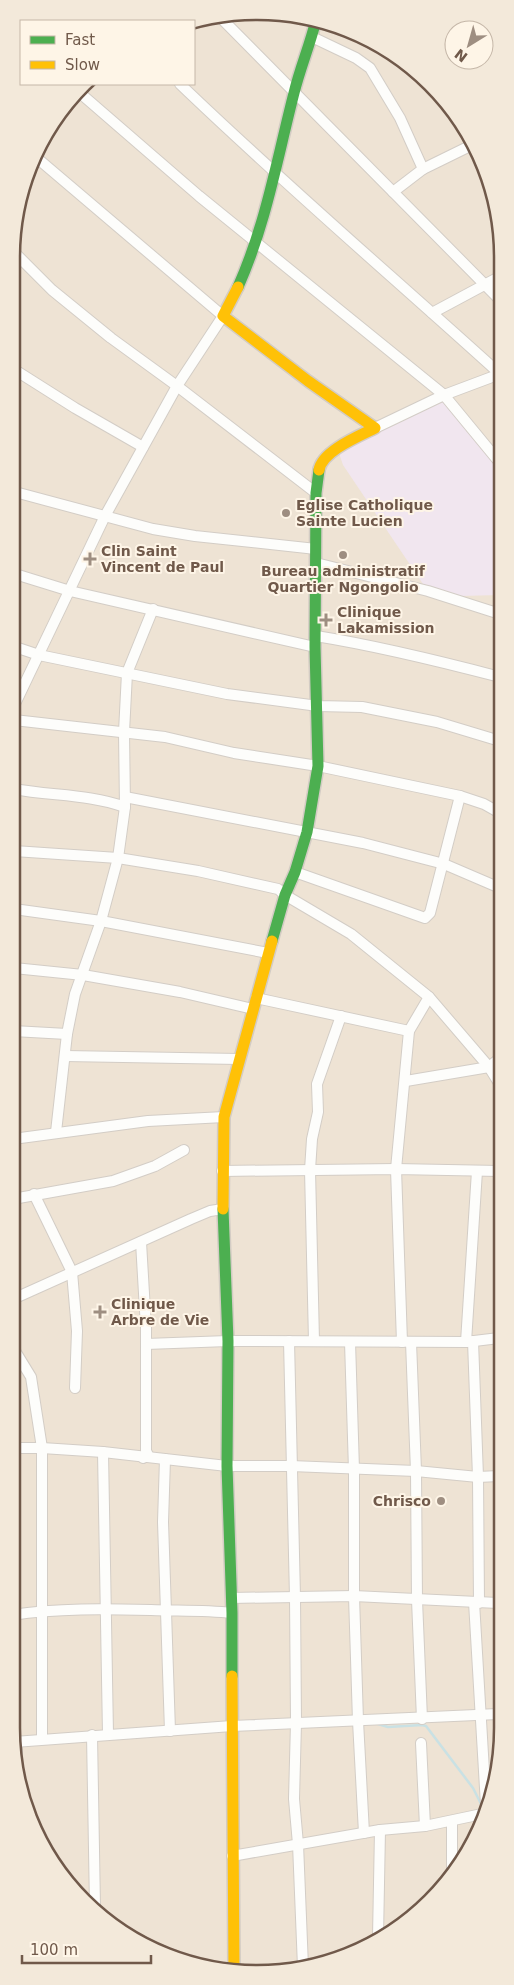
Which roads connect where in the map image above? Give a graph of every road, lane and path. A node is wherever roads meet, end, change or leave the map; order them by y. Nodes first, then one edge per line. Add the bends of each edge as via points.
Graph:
1 (225, 22) edge
2 (314, 27) edge
3 (312, 37) junction
4 (181, 85) edge
5 (294, 91) junction
6 (83, 96) edge
7 (467, 147) edge
8 (40, 161) edge
9 (423, 169) junction
10 (276, 176) junction
11 (393, 192) junction
12 (258, 242) junction
13 (20, 258) edge
14 (494, 280) edge
15 (485, 284) junction
16 (494, 294) edge
17 (432, 313) junction
18 (223, 316) junction
19 (494, 369) edge
20 (20, 373) edge
21 (494, 376) edge
22 (177, 386) junction
23 (444, 395) junction
24 (375, 428) junction
25 (143, 447) junction
26 (494, 456) edge
27 (20, 493) edge
28 (316, 493) junction
29 (105, 516) junction
30 (316, 549) junction
31 (316, 563) junction
32 (20, 576) edge
33 (70, 591) junction
34 (153, 609) junction
35 (494, 612) edge
36 (316, 641) junction
37 (20, 649) edge
38 (39, 655) junction
39 (127, 673) junction
40 (494, 676) edge
41 (20, 694) edge
42 (318, 706) junction
43 (20, 721) edge
44 (124, 732) junction
45 (494, 739) edge
46 (318, 766) junction
47 (20, 790) edge
48 (460, 796) junction
49 (125, 802) junction
50 (494, 810) edge
51 (307, 832) junction
52 (20, 851) edge
53 (118, 858) junction
54 (444, 864) junction
55 (295, 872) junction
56 (494, 885) edge
57 (285, 895) junction
58 (20, 909) edge
59 (101, 921) junction
60 (268, 952) junction
61 (20, 969) edge
62 (82, 975) junction
63 (429, 997) junction
64 (254, 1003) junction
65 (341, 1016) junction
66 (409, 1031) junction
67 (20, 1032) edge
68 (67, 1034) junction
69 (65, 1056) junction
70 (239, 1059) junction
71 (494, 1063) edge
72 (489, 1067) junction
73 (494, 1075) edge
74 (406, 1081) junction
75 (224, 1117) junction
76 (56, 1132) junction
77 (20, 1138) edge
78 (184, 1150) dead end
79 (396, 1169) junction
80 (310, 1170) junction
81 (222, 1171) junction
82 (476, 1171) junction
83 (494, 1171) edge
84 (34, 1194) junction
85 (20, 1197) edge
86 (223, 1209) junction
87 (140, 1242) junction
88 (72, 1272) junction
89 (20, 1296) edge
90 (494, 1338) edge
91 (228, 1340) junction
92 (289, 1341) junction
93 (314, 1341) junction
94 (469, 1341) junction
95 (350, 1342) junction
96 (406, 1342) junction
97 (146, 1344) junction
98 (20, 1358) edge
99 (75, 1388) dead end
100 (20, 1448) edge
101 (42, 1448) junction
102 (103, 1452) junction
103 (143, 1458) junction
104 (164, 1460) junction
105 (227, 1466) junction
106 (291, 1466) junction
107 (354, 1470) junction
108 (416, 1471) junction
109 (494, 1476) edge
110 (478, 1477) junction
111 (354, 1596) junction
112 (295, 1597) junction
113 (232, 1598) junction
114 (417, 1600) junction
115 (477, 1603) junction
116 (494, 1603) edge
117 (106, 1609) junction
118 (43, 1610) junction
119 (166, 1610) junction
120 (232, 1613) junction
121 (20, 1614) edge
122 (480, 1714) junction
123 (494, 1714) edge
124 (422, 1718) junction
125 (358, 1721) junction
126 (296, 1723) junction
127 (232, 1726) junction
128 (170, 1731) junction
129 (108, 1734) junction
130 (92, 1735) junction
131 (42, 1739) junction
132 (21, 1741) edge
133 (421, 1743) dead end
134 (483, 1799) edge
135 (478, 1814) edge
136 (452, 1821) junction
137 (425, 1826) junction
138 (380, 1830) junction
139 (364, 1833) junction
140 (298, 1844) junction
141 (232, 1856) junction
142 (452, 1863) edge
143 (95, 1901) edge
144 (378, 1932) edge
145 (303, 1960) edge
146 (234, 1964) edge

1 - 5 street
2 - 3 street
3 - 5 street
3 - 9 street via 370,68 400,118
4 - 10 street
5 - 10 street
5 - 11 street
6 - 12 street via 199,196
7 - 9 street
8 - 18 street
9 - 11 street
10 - 12 street
10 - 17 street
11 - 15 street
12 - 18 street
12 - 23 street
13 - 22 street via 111,338
14 - 15 street
15 - 16 street
15 - 17 street
17 - 19 street
18 - 22 street
18 - 24 street
20 - 25 street
21 - 23 street
22 - 25 street
22 - 28 street
23 - 24 street
23 - 26 street
24 - 28 street via 324,459 320,465
25 - 29 street
27 - 29 street
28 - 30 street
29 - 30 street via 195,536
29 - 33 street
30 - 31 street
31 - 35 street via 428,591
31 - 36 street
32 - 33 street
33 - 34 street
33 - 38 street
34 - 36 street via 236,630
34 - 39 street
36 - 40 street via 398,652
36 - 42 street
37 - 38 street
38 - 39 street
38 - 41 street
39 - 42 street via 227,694
39 - 44 street
42 - 45 street via 362,707 437,722
42 - 46 street
43 - 44 street
44 - 46 street
44 - 49 street
46 - 48 street
46 - 51 street
47 - 49 street
48 - 50 street
48 - 54 street
49 - 51 street
49 - 53 street
51 - 54 street
51 - 55 street
52 - 53 street
53 - 57 street via 270,886
53 - 59 street
54 - 55 street via 430,913 425,918
54 - 56 street
55 - 57 street
57 - 60 street
57 - 63 street via 351,934
58 - 59 street
59 - 60 street
59 - 62 street
60 - 64 street
61 - 62 street
62 - 64 street
62 - 68 street
63 - 66 street
63 - 72 street
64 - 65 street
64 - 70 street
65 - 66 street
65 - 80 street via 317,1084 318,1112
66 - 74 street
67 - 68 street
68 - 69 street
69 - 70 street
69 - 76 street
70 - 75 street
71 - 72 street
72 - 73 street
72 - 74 street
74 - 79 street
75 - 76 street via 148,1121
75 - 81 street
76 - 77 street
78 - 84 street via 155,1166 113,1181
79 - 80 street
79 - 82 street
79 - 96 street
80 - 81 street
80 - 93 street
81 - 86 street
82 - 83 street
82 - 94 street
84 - 85 street
84 - 88 street
86 - 87 street via 203,1214
86 - 91 street
87 - 88 street
87 - 97 street
88 - 89 street
88 - 99 street
90 - 94 street
91 - 92 street
91 - 97 street
91 - 105 street
92 - 93 street
92 - 106 street
93 - 95 street
94 - 96 street
94 - 110 street
95 - 96 street
95 - 107 street
96 - 108 street
97 - 103 street via 148,1454
98 - 101 street via 32,1377
100 - 101 street
101 - 102 street
101 - 118 street
102 - 103 street
102 - 117 street
103 - 104 street
104 - 105 street
104 - 119 street
105 - 106 street
105 - 113 street
106 - 107 street
106 - 112 street
107 - 108 street
107 - 111 street
108 - 110 street
108 - 114 street
109 - 110 street
110 - 115 street
111 - 112 street
111 - 114 street
111 - 125 street
112 - 113 street
112 - 126 street
113 - 120 street
114 - 115 street
114 - 124 street
115 - 116 street
115 - 122 street
117 - 118 street
117 - 119 street
117 - 129 street
118 - 121 street
118 - 131 street
119 - 120 street
119 - 128 street
120 - 127 street
122 - 123 street
122 - 124 street
122 - 134 street
124 - 125 street
125 - 126 street
125 - 139 street
126 - 127 street
126 - 140 street via 294,1799
127 - 128 street
127 - 141 street
128 - 129 street
129 - 130 street
130 - 131 street
130 - 143 street
131 - 132 street
133 - 137 street
135 - 136 street
136 - 137 street
136 - 142 street
137 - 138 street
138 - 139 street
138 - 144 street
139 - 140 street
140 - 141 street
140 - 145 street
141 - 146 street

